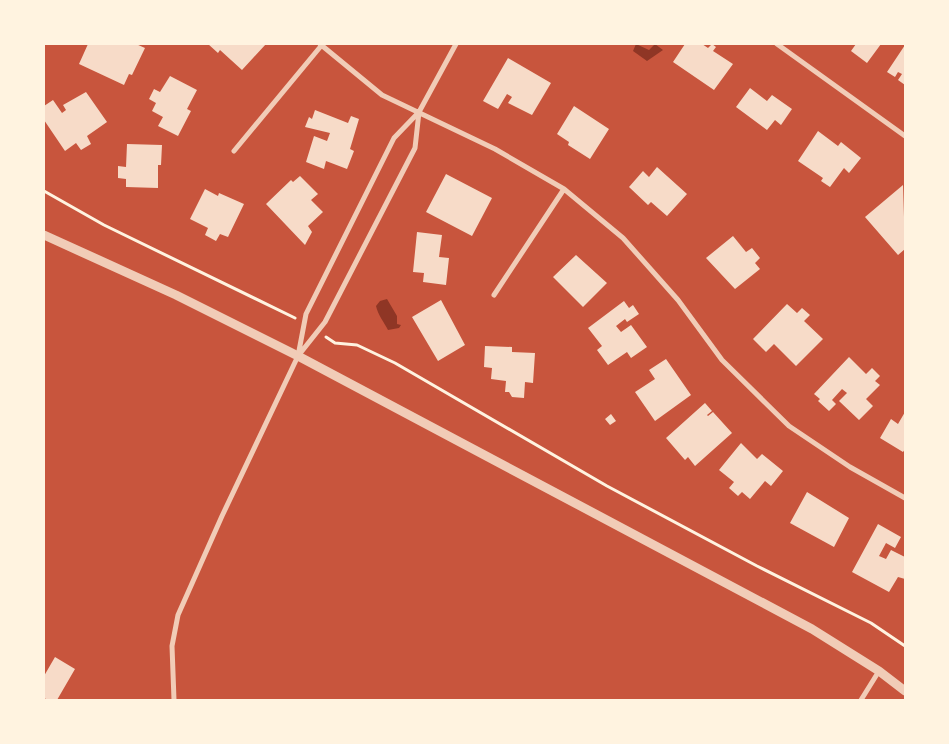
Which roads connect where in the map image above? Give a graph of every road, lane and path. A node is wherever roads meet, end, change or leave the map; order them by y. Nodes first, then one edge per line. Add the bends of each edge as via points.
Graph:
1 (456, 44) edge
2 (776, 44) edge
3 (320, 45) edge
4 (419, 112) junction
5 (905, 136) edge
6 (234, 151) dead end
7 (564, 190) junction
8 (44, 191) edge
9 (44, 235) edge
10 (494, 295) dead end
11 (304, 324) junction
12 (317, 332) junction
13 (298, 356) junction
14 (905, 498) edge
15 (905, 646) edge
16 (879, 671) junction
17 (905, 691) edge
18 (174, 700) edge
19 (861, 700) edge

1 - 4 street
2 - 5 street
3 - 4 street via 382,95
3 - 6 street
4 - 7 street via 495,150
4 - 11 street via 394,138 306,314
4 - 12 street via 415,148
7 - 10 street
7 - 14 street via 623,238 678,300 722,360 788,426 850,468
8 - 11 path via 104,225 286,312
9 - 13 street via 176,295
11 - 13 street
12 - 13 street
12 - 15 path via 335,343 357,345 395,363 606,486 871,623
13 - 16 street via 812,629
13 - 18 street via 178,615 172,646
16 - 17 street
16 - 19 street

